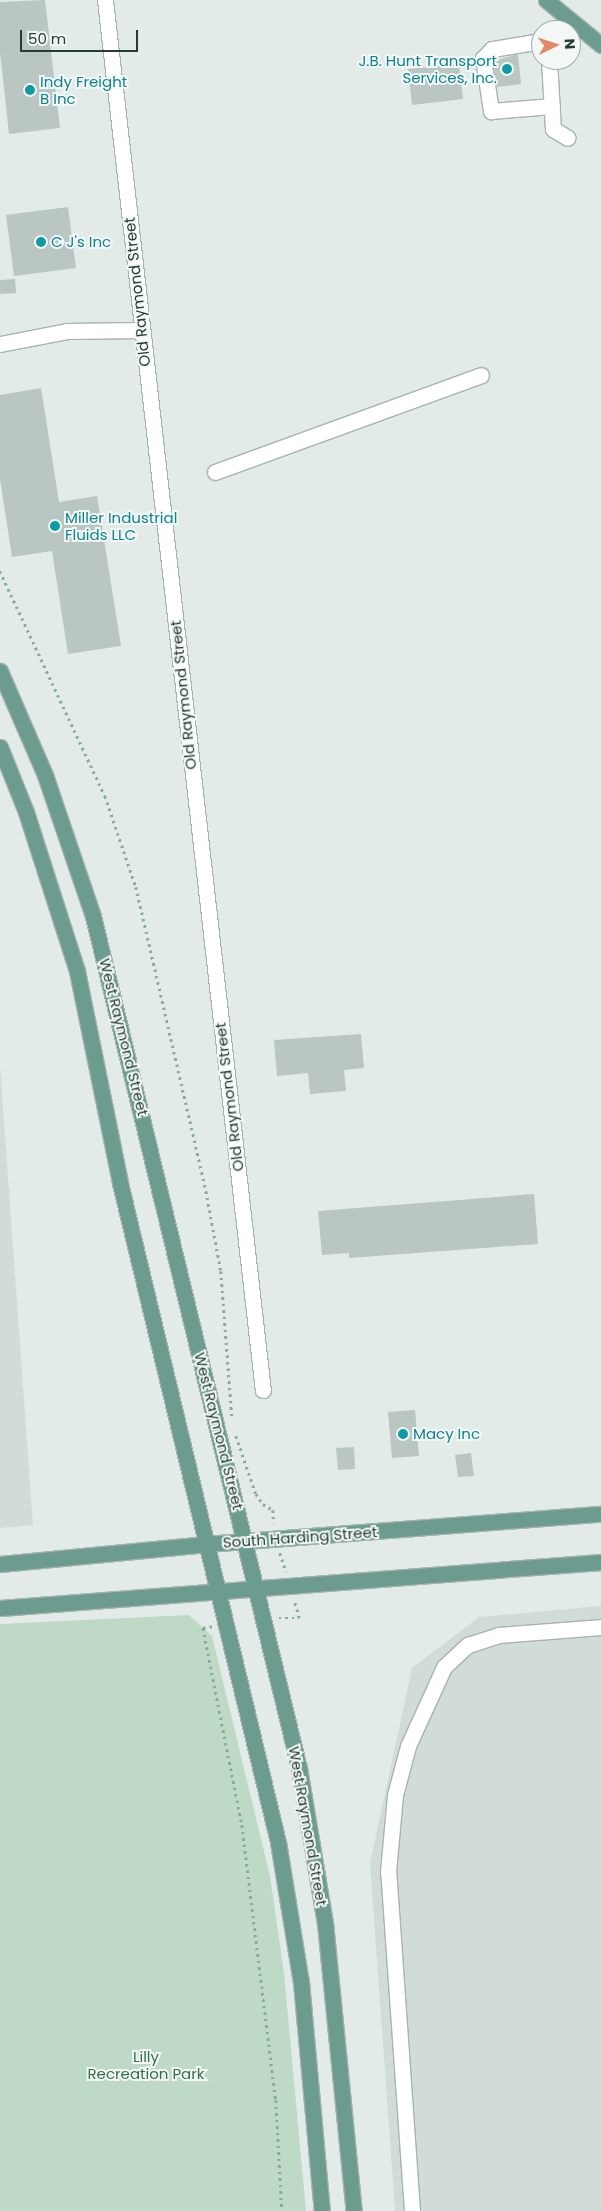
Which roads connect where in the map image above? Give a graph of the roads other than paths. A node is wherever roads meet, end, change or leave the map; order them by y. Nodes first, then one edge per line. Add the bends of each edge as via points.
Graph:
1 (105, 0) edge
2 (546, 0) edge
3 (531, 43) edge
4 (601, 45) edge
5 (550, 70) edge
6 (552, 106) junction
7 (568, 138) dead end
8 (141, 330) junction
9 (0, 344) edge
10 (481, 375) dead end
11 (215, 472) dead end
12 (0, 671) edge
13 (0, 747) edge
14 (263, 1390) dead end
15 (601, 1514) edge
16 (245, 1541) junction
17 (207, 1544) junction
18 (601, 1562) edge
19 (0, 1564) edge
20 (256, 1588) junction
21 (218, 1591) junction
22 (0, 1608) edge
23 (601, 1627) edge
24 (322, 2211) edge
25 (354, 2211) edge
26 (412, 2211) edge

1 - 8 street, Old Raymond Street
2 - 4 main road
3 - 6 street via 492,49 482,58 491,111
5 - 6 street
6 - 7 street via 553,129
8 - 9 street via 67,331
8 - 14 street, Old Raymond Street
10 - 11 street
12 - 16 main road, West Raymond Street via 45,775 91,908
13 - 17 main road, West Raymond Street via 26,812 78,971 120,1183
15 - 16 main road, South Harding Street
16 - 17 main road, South Harding Street
16 - 20 main road, West Raymond Street
17 - 19 main road, South Harding Street
17 - 21 main road, West Raymond Street
18 - 20 main road
20 - 21 main road
20 - 25 main road, West Raymond Street via 299,1768 315,1851
21 - 22 main road
21 - 24 main road, West Raymond Street via 289,1891 301,1982
23 - 26 street via 499,1635 468,1645 444,1667 408,1746 395,1795 388,1872

